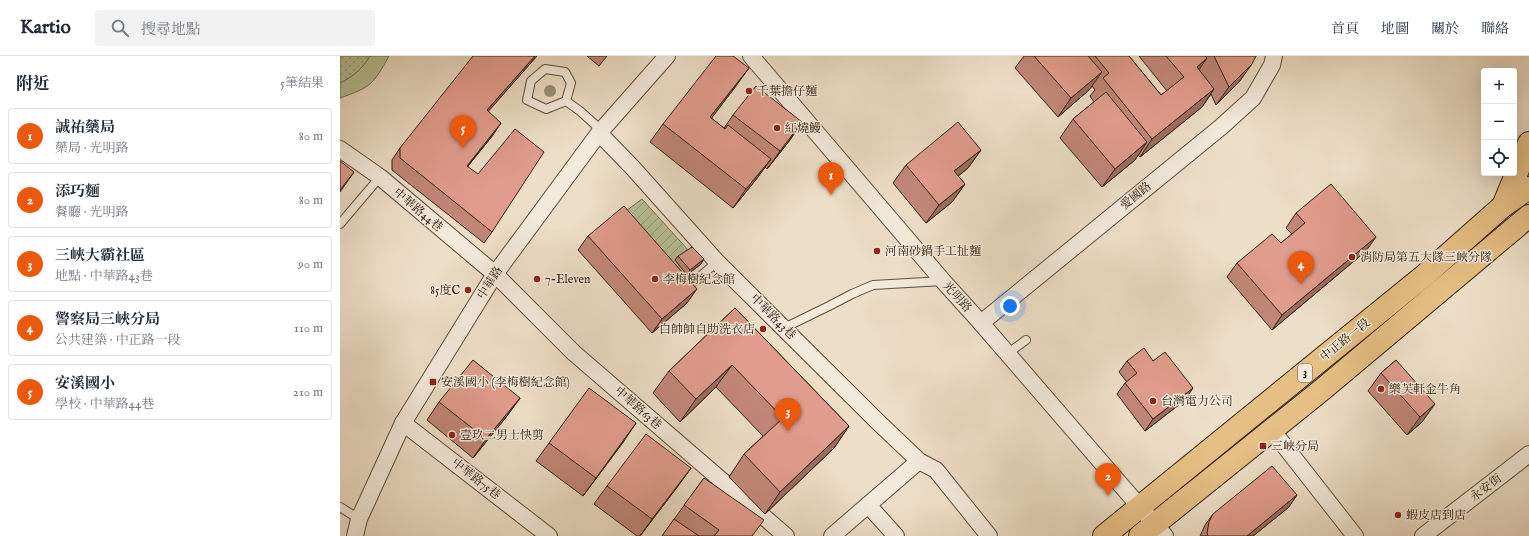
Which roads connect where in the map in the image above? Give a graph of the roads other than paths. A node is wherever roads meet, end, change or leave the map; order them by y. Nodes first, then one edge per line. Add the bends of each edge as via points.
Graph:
1 (667, 56) edge
2 (751, 56) edge
3 (1274, 56) edge
4 (566, 101) junction
5 (600, 131) junction
6 (1529, 143) edge
7 (340, 149) edge
8 (380, 177) junction
9 (1529, 188) edge
10 (1503, 206) junction
11 (1527, 214) edge
12 (340, 224) edge
13 (717, 262) junction
14 (494, 274) junction
15 (943, 281) junction
16 (679, 294) edge
17 (981, 323) junction
18 (784, 328) junction
19 (1026, 340) dead end
20 (1007, 354) junction
21 (1308, 371) junction
22 (1323, 389) junction
23 (403, 423) junction
24 (1272, 430) junction
25 (1529, 454) edge
26 (919, 461) junction
27 (868, 505) junction
28 (340, 507) edge
29 (1140, 507) junction
30 (359, 519) junction
31 (1154, 532) edge
32 (354, 536) edge
33 (549, 536) edge
34 (786, 536) edge
35 (832, 536) edge
36 (896, 536) edge
37 (989, 536) edge
38 (1104, 536) edge
39 (1355, 536) edge
40 (1423, 536) edge

1 - 5 street, 中華路
2 - 15 street, 光明路
3 - 17 street, 愛國路 via 1272,65 1252,98
4 - 4 lane via 546,109 527,100 531,81 545,69 565,72 571,83
4 - 5 lane
5 - 13 street, 中華路43巷
5 - 14 street, 中華路
6 - 10 main road
7 - 8 street, 中華路44巷
8 - 12 lane
8 - 14 street, 中華路44巷
9 - 10 main road, 中正路一段 / 3
10 - 21 main road, 中正路一段 / 3 via 1425,275
11 - 22 main road, 中正路一段 / 3 via 1499,242
13 - 16 lane
13 - 18 street, 中華路43巷
14 - 23 street, 中華路
14 - 34 street, 中華路63巷 via 574,353
15 - 17 street, 光明路
15 - 18 lane via 873,285
17 - 20 street, 光明路
18 - 26 street, 中華路43巷
19 - 20 lane
20 - 29 street, 光明路
21 - 22 main road
21 - 29 main road, 中正路一段 / 3
22 - 24 main road, 中正路一段 / 3
23 - 30 street, 中華路
23 - 33 street, 中華路75巷
24 - 31 main road, 中正路一段 / 3
24 - 39 street
25 - 40 street, 永安街
26 - 27 street
26 - 37 street, 中華路43巷 via 936,470
27 - 35 street
27 - 36 street
28 - 30 lane
29 - 31 street, 光明路
29 - 38 main road, 中正路一段 / 3
30 - 32 street, 中華路

